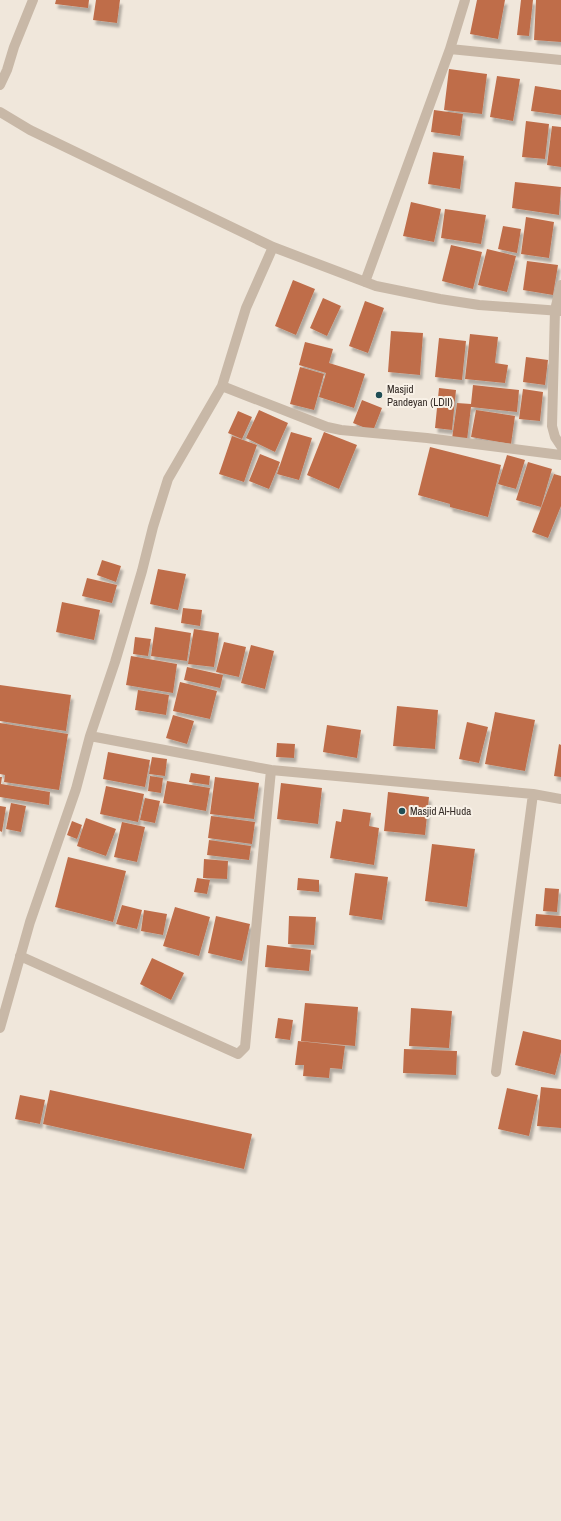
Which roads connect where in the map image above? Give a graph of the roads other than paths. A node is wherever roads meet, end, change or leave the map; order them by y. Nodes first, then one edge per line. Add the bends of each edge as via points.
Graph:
1 (33, 0) edge
2 (465, 0) edge
3 (450, 49) junction
4 (561, 60) edge
5 (0, 85) edge
6 (0, 112) edge
7 (273, 247) junction
8 (365, 282) junction
9 (561, 285) edge
10 (558, 311) edge
11 (222, 386) junction
12 (561, 446) edge
13 (561, 455) edge
14 (90, 736) junction
15 (270, 770) junction
16 (533, 794) junction
17 (561, 799) edge
18 (20, 956) junction
19 (0, 1028) edge
20 (496, 1072) dead end

1 - 5 street
2 - 3 street
3 - 4 street
3 - 8 street
6 - 7 street via 30,130
7 - 8 street
7 - 11 street via 246,308
8 - 10 street via 479,305
9 - 10 street
10 - 12 street via 552,426
11 - 13 street via 327,427 341,430
11 - 14 street via 168,479 115,662
14 - 15 street
14 - 18 street via 76,788
15 - 16 street
15 - 18 street via 245,1047 238,1054
16 - 17 street
16 - 20 street
18 - 19 street

